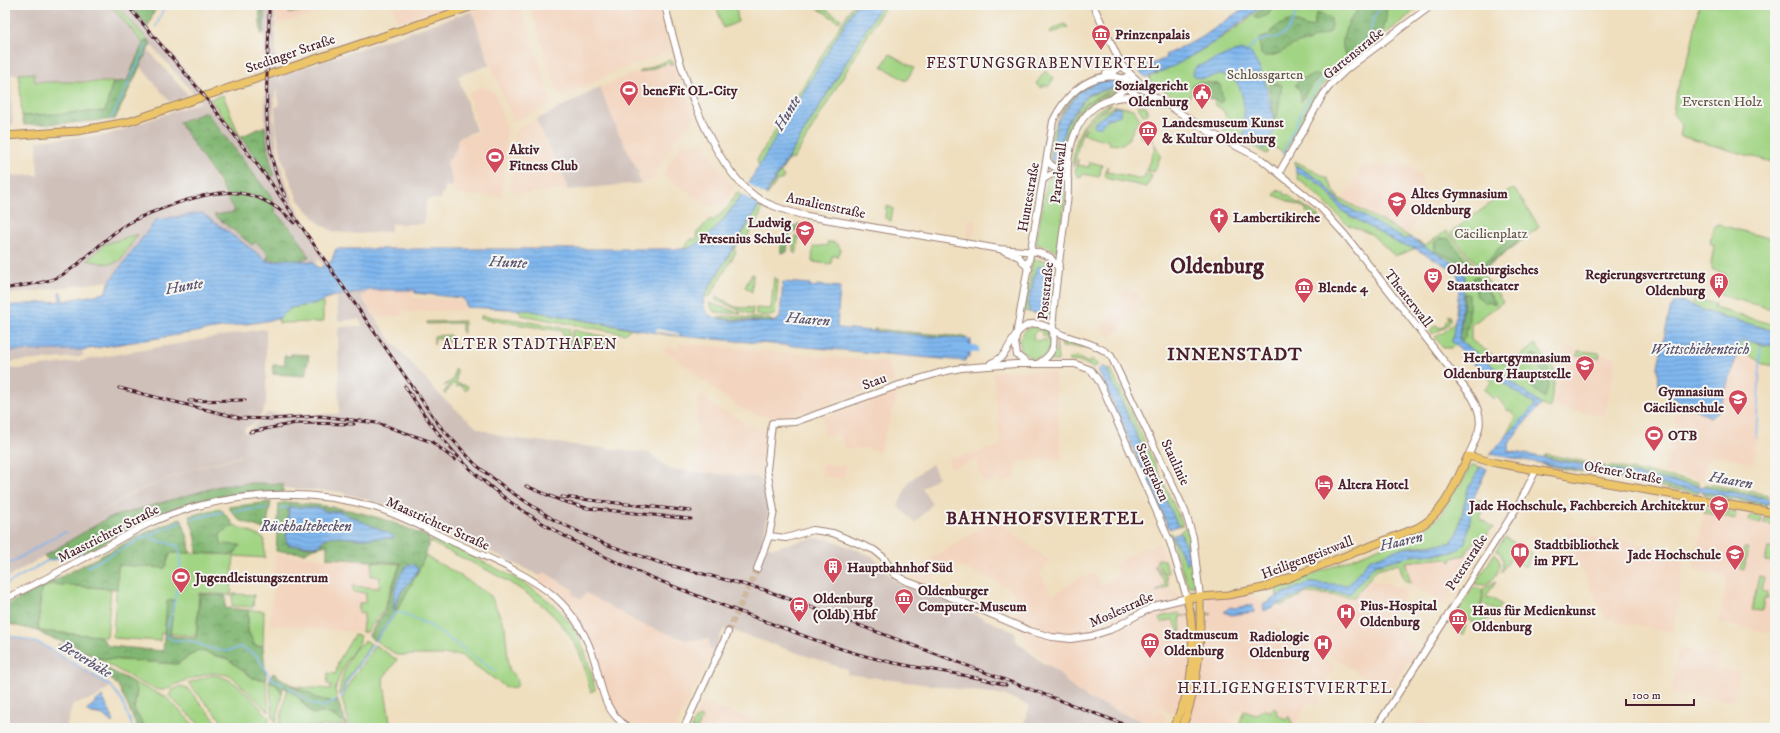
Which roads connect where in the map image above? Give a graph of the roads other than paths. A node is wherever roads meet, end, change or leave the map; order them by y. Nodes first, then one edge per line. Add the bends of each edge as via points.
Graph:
1 (476, 5) edge
2 (665, 5) edge
3 (1093, 5) edge
4 (1432, 5) edge
5 (1122, 66) junction
6 (1126, 79) junction
7 (1081, 85) junction
8 (1128, 86) junction
9 (1155, 96) junction
10 (1141, 98) junction
11 (1112, 99) junction
12 (1170, 108) junction
13 (5, 136) edge
14 (1047, 159) junction
15 (1068, 162) junction
16 (1279, 173) junction
17 (1044, 179) junction
18 (1068, 180) junction
19 (999, 249) junction
20 (1031, 252) junction
21 (1061, 256) joint
22 (1029, 269) junction
23 (1059, 269) junction
24 (1053, 330) junction
25 (1016, 336) junction
26 (1102, 349) joint
27 (1029, 364) junction
28 (1038, 364) junction
29 (984, 365) junction
30 (1081, 365) joint
31 (1468, 456) junction
32 (1536, 470) junction
33 (1775, 513) edge
34 (769, 536) junction
35 (757, 569) tunnel mouth
36 (1200, 597) junction
37 (1187, 598) junction
38 (5, 599) edge
39 (728, 632) tunnel mouth
40 (629, 728) edge
41 (684, 728) edge
42 (1173, 728) edge
43 (1182, 728) edge
44 (1376, 728) edge

1 - 13 main road, Stedinger Straße via 277,70 142,118 77,131
2 - 19 street, Amalienstraße via 695,101 719,155 737,179 756,197 794,213
3 - 5 street
4 - 16 street, Gartenstraße via 1332,83
5 - 6 street
5 - 7 street
5 - 9 street
6 - 7 street, Huntestraße via 1118,76 1102,77
6 - 8 street
6 - 9 street
7 - 14 street, Huntestraße via 1053,121
8 - 10 street
8 - 11 street
9 - 12 street
10 - 11 street, Paradewall
10 - 12 street, Paradewall
11 - 15 street, Paradewall via 1093,108 1079,123
12 - 16 street, Theaterwall via 1211,133 1252,153
14 - 15 street via 1049,164 1056,168 1061,168
14 - 17 street, Huntestraße
15 - 18 street, Paradewall
16 - 31 street, Theaterwall via 1331,218 1472,397 1479,409 1480,424
17 - 18 street via 1055,173 1063,175
17 - 20 street, Huntestraße
18 - 21 street, Paradewall
19 - 20 street, Amalienstraße
19 - 22 street, Amalienstraße via 1019,257
20 - 22 street, Huntestraße
20 - 23 street, Amalienstraße via 1050,257
21 - 23 street, Poststraße
22 - 25 street, Huntestraße
23 - 24 street, Poststraße via 1052,318
24 - 25 street, Poststraße via 1041,324 1032,324 1022,328
24 - 26 street, Poststraße
24 - 28 street via 1052,351
25 - 27 street, Huntestraße via 1016,354
25 - 29 street, Stau via 1009,350 1001,358
26 - 36 street, Staulinie via 1114,360 1185,511 1193,537
27 - 28 street, Stau
27 - 29 street, Stau
28 - 30 street, Stau
29 - 34 street, Stau via 942,372 795,422 772,423 767,477 774,511
30 - 37 street, Staugraben via 1092,371 1102,387 1170,542
31 - 32 main road, Ofener Straße
31 - 36 main road, Heiligengeistwall via 1439,510 1424,525 1256,590
32 - 33 main road, Ofener Straße
32 - 44 street, Peterstraße via 1526,491
34 - 35 street
34 - 37 street, Moslestraße via 786,538 813,530 833,533 874,550 894,574 906,581 1035,632 1065,639 1099,634 1154,606
36 - 37 main road
36 - 43 main road via 1198,672
37 - 42 main road via 1191,623 1190,673 1188,691
38 - 40 street, Maastrichter Straße via 144,526 193,508 241,498 274,495 350,501 412,521 521,575 547,591 566,609 584,633 595,660 604,698 610,710
39 - 41 street

